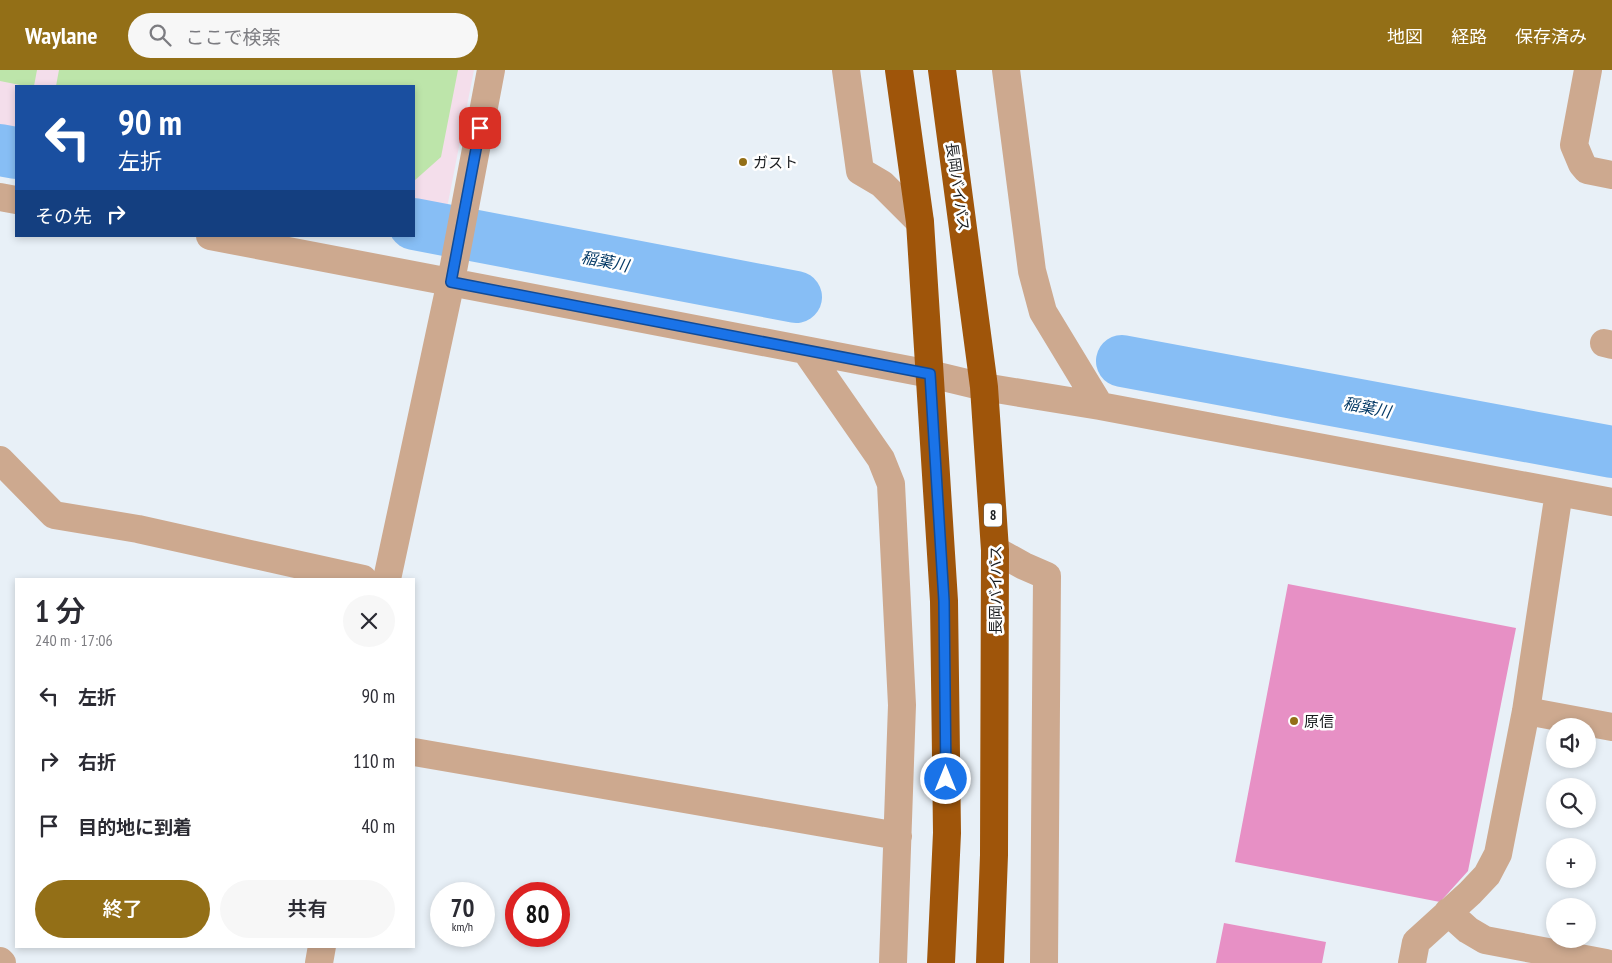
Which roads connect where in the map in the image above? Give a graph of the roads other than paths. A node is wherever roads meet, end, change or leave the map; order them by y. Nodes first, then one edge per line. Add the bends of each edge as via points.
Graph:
1 (491, 70) edge
2 (846, 70) edge
3 (899, 70) edge
4 (942, 70) edge
5 (1006, 70) edge
6 (1588, 70) edge
7 (1612, 175) edge
8 (0, 197) edge
9 (15, 200) edge
10 (920, 222) junction
11 (215, 237) edge
12 (451, 282) junction
13 (806, 351) junction
14 (930, 374) junction
15 (984, 387) junction
16 (1100, 406) junction
17 (0, 460) edge
18 (1559, 492) junction
19 (1612, 502) edge
20 (995, 550) junction
21 (359, 578) edge
22 (388, 578) edge
23 (1526, 711) junction
24 (1612, 727) edge
25 (415, 752) edge
26 (898, 836) junction
27 (1448, 912) junction
28 (322, 948) edge
29 (1574, 960) edge
30 (319, 963) edge
31 (893, 963) edge
32 (941, 963) edge
33 (990, 963) edge
34 (1044, 963) edge
35 (1412, 963) edge
36 (1606, 963) edge

1 - 12 street
2 - 10 street via 860,171 882,184
3 - 10 highway
4 - 15 highway, 長岡バイパス / 8
5 - 16 street via 1032,271 1042,312
6 - 7 street via 1574,145 1587,170
8 - 9 street
10 - 14 highway
11 - 12 street
12 - 13 street
12 - 22 street
13 - 14 street
13 - 26 street via 881,459 891,484 902,705
14 - 15 street
14 - 32 highway via 945,648 946,833
15 - 16 street
15 - 20 highway, 長岡バイパス / 8
16 - 18 street
17 - 21 street via 54,515 138,529
18 - 19 street
18 - 23 street
20 - 33 highway, 長岡バイパス / 8 via 994,855
20 - 34 street via 1047,576
23 - 24 street
23 - 27 street via 1498,854 1487,875
25 - 26 street
26 - 31 street
27 - 29 street via 1485,940
27 - 35 street via 1416,942
28 - 30 street
29 - 36 street

